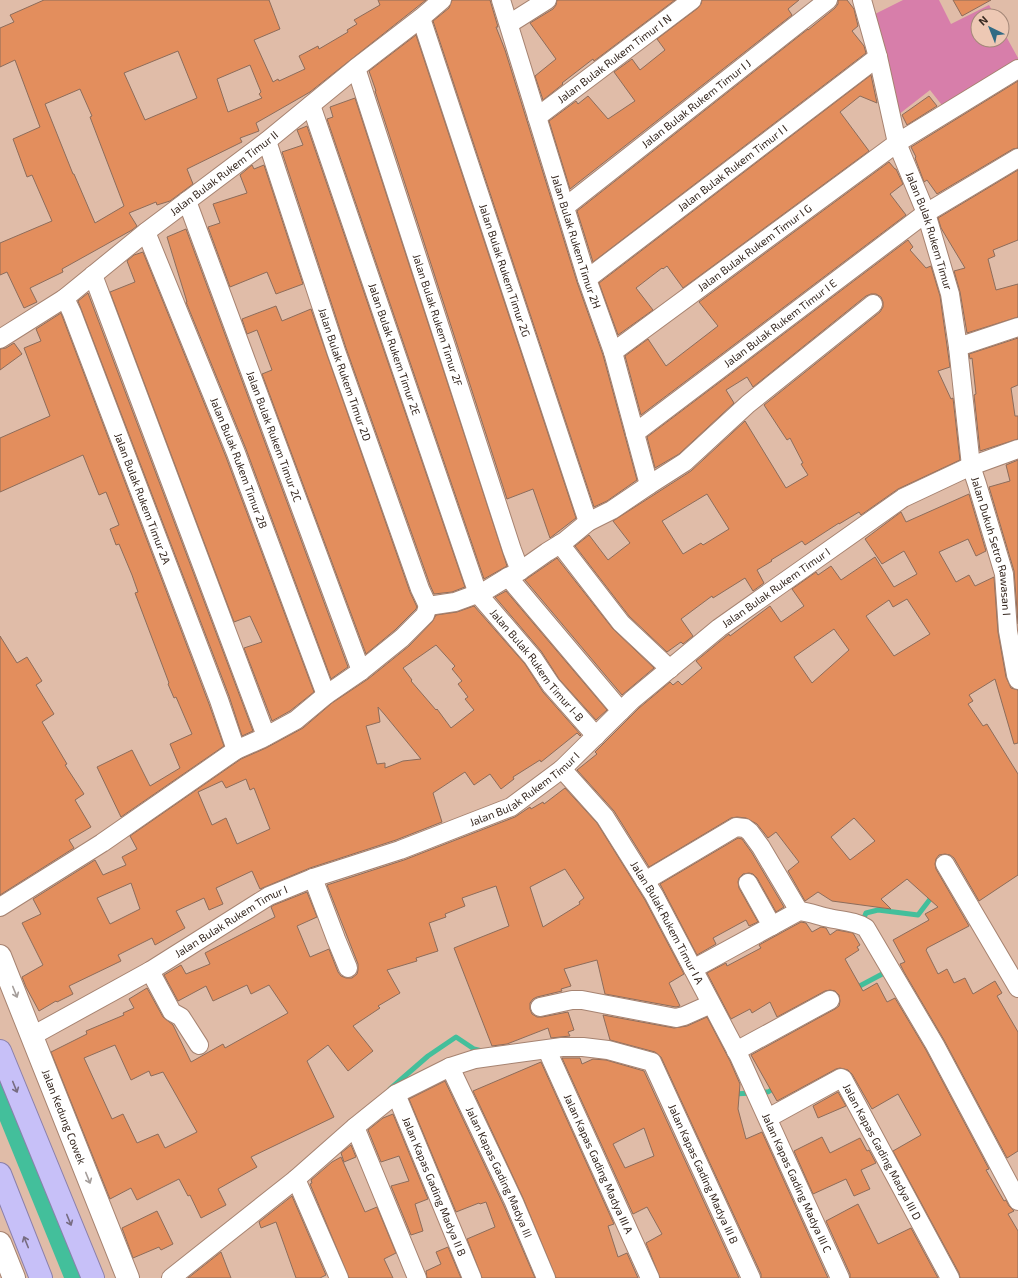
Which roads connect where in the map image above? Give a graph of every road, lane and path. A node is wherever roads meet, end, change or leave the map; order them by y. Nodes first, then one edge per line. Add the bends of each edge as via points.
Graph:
1 (442, 0) edge
2 (500, 0) edge
3 (547, 0) edge
4 (692, 0) edge
5 (828, 0) edge
6 (863, 0) edge
7 (421, 18) junction
8 (509, 24) junction
9 (878, 57) junction
10 (356, 68) junction
11 (1018, 69) edge
12 (311, 105) junction
13 (537, 117) junction
14 (268, 141) junction
15 (897, 143) junction
16 (1018, 158) edge
17 (188, 201) junction
18 (564, 207) junction
19 (926, 213) junction
20 (146, 232) junction
21 (93, 275) junction
22 (587, 279) junction
23 (65, 298) junction
24 (873, 304) dead end
25 (1018, 327) edge
26 (0, 339) edge
27 (958, 347) junction
28 (614, 352) junction
29 (635, 433) junction
30 (1018, 449) edge
31 (971, 466) junction
32 (649, 485) junction
33 (588, 522) junction
34 (560, 544) junction
35 (514, 574) junction
36 (478, 594) junction
37 (428, 606) junction
38 (670, 669) junction
39 (361, 671) junction
40 (1017, 676) edge
41 (326, 695) junction
42 (621, 711) junction
43 (266, 736) junction
44 (596, 736) junction
45 (236, 750) junction
46 (562, 769) junction
47 (945, 864) dead end
48 (313, 878) junction
49 (645, 881) junction
50 (748, 883) dead end
51 (0, 907) edge
52 (799, 911) junction
53 (772, 926) junction
54 (0, 956) edge
55 (348, 968) dead end
56 (693, 970) junction
57 (150, 971) junction
58 (1018, 988) edge
59 (830, 1000) dead end
60 (711, 1004) junction
61 (540, 1007) dead end
62 (32, 1036) junction
63 (199, 1045) dead end
64 (547, 1050) junction
65 (0, 1051) edge
66 (736, 1051) junction
67 (450, 1067) junction
68 (756, 1093) joint
69 (396, 1094) junction
70 (768, 1118) junction
71 (355, 1127) junction
72 (0, 1174) edge
73 (296, 1179) junction
74 (1018, 1201) edge
75 (0, 1243) edge
76 (14, 1278) edge
77 (41, 1278) edge
78 (93, 1278) edge
79 (128, 1278) edge
80 (171, 1278) edge
81 (339, 1278) edge
82 (417, 1278) edge
83 (472, 1278) edge
84 (546, 1278) edge
85 (650, 1278) edge
86 (750, 1278) edge
87 (840, 1278) edge
88 (950, 1278) edge

1 - 7 street, Jalan Bulak Rukem Timur II
2 - 8 street, Jalan Bulak Rukem Timur 2H
3 - 8 street
4 - 13 street, Jalan Bulak Rukem Timur I N
5 - 18 street, Jalan Bulak Rukem Timur I J
6 - 9 street, Jalan Bulak Rukem Timur
7 - 10 street, Jalan Bulak Rukem Timur II
7 - 33 street, Jalan Bulak Rukem Timur 2G
8 - 13 street, Jalan Bulak Rukem Timur 2H
9 - 15 street, Jalan Bulak Rukem Timur
9 - 22 street, Jalan Bulak Rukem Timur I I
10 - 12 street, Jalan Bulak Rukem Timur II
10 - 35 street, Jalan Bulak Rukem Timur 2F via 512,550
11 - 15 street, Jalan Bulak Rukem Timur I G
12 - 14 street, Jalan Bulak Rukem Timur II
12 - 36 street, Jalan Bulak Rukem Timur 2E
13 - 18 street, Jalan Bulak Rukem Timur 2H
14 - 17 street, Jalan Bulak Rukem Timur II
14 - 37 street, Jalan Bulak Rukem Timur 2D via 336,351
15 - 19 street, Jalan Bulak Rukem Timur
15 - 28 street, Jalan Bulak Rukem Timur I G
16 - 19 street, Jalan Bulak Rukem Timur I E
17 - 20 street, Jalan Bulak Rukem Timur II
17 - 39 street, Jalan Bulak Rukem Timur 2C
18 - 22 street, Jalan Bulak Rukem Timur 2H
19 - 27 street, Jalan Bulak Rukem Timur via 950,294
19 - 29 street, Jalan Bulak Rukem Timur I E
20 - 21 street, Jalan Bulak Rukem Timur II
20 - 41 street, Jalan Bulak Rukem Timur 2B via 236,453
21 - 23 street, Jalan Bulak Rukem Timur II
21 - 43 street
22 - 28 street, Jalan Bulak Rukem Timur 2H
23 - 26 street, Jalan Bulak Rukem Timur II
23 - 45 street, Jalan Bulak Rukem Timur 2A
24 - 32 street via 748,404 685,462
25 - 27 street
27 - 31 street, Jalan Bulak Rukem Timur
28 - 29 street, Jalan Bulak Rukem Timur 2H
29 - 32 street, Jalan Bulak Rukem Timur 2H
30 - 31 street, Jalan Bulak Rukem Timur I
31 - 38 street, Jalan Bulak Rukem Timur I via 903,498 719,628
31 - 40 street, Jalan Dukuh Setro Rawasan I via 1004,574 1008,631
32 - 33 street via 612,510
33 - 34 street
34 - 35 street
34 - 38 street via 621,623
35 - 36 street
35 - 42 street, Jalan Bulak Rukem Timur 2F
36 - 37 street via 455,602
36 - 44 street, Jalan Bulak Rukem Timur I-B via 533,658 551,686
37 - 39 street via 419,622
38 - 42 street, Jalan Bulak Rukem Timur I
39 - 41 street
41 - 43 street via 296,720
42 - 44 street, Jalan Bulak Rukem Timur I
43 - 45 street
44 - 46 street, Jalan Bulak Rukem Timur I
45 - 51 street via 102,843
46 - 48 street, Jalan Bulak Rukem Timur I via 511,807 400,850
46 - 49 street, Jalan Bulak Rukem Timur I A via 605,817
47 - 58 street
48 - 55 street
48 - 57 street, Jalan Bulak Rukem Timur I via 269,896
49 - 52 street via 740,827 754,837
49 - 56 street, Jalan Bulak Rukem Timur I A
50 - 53 street
52 - 53 street
52 - 74 street via 808,911 866,928 935,1045
53 - 56 street
54 -> 62 main road, Jalan Kedung Cowek
56 - 60 street, Jalan Bulak Rukem Timur I A
57 - 62 street, Jalan Bulak Rukem Timur I
57 - 63 street via 172,1012 181,1016
59 - 66 street
60 - 61 street via 676,1018 582,1000
60 - 66 street, Jalan Bulak Rukem Timur I A
62 -> 79 main road, Jalan Kedung Cowek
64 - 67 street via 475,1059
64 - 85 street, Jalan Kapas Gading Madya III A
64 - 86 street, Jalan Kapas Gading Madya III B via 583,1047 608,1050 652,1062
65 -> 78 highway
66 - 68 street, Jalan Bulak Rukem Timur I A
67 - 69 street
67 - 84 street, Jalan Kapas Gading Madya III via 514,1202
68 - 70 street, Jalan Kapas Gading Madya III C
69 - 71 street
69 - 83 street, Jalan Kapas Gading Madya II B
70 - 87 street, Jalan Kapas Gading Madya III C
70 - 88 street, Jalan Kapas Gading Madya III D via 843,1079
71 - 73 street
71 - 82 street
77 -> 72 highway
73 - 80 street
73 - 81 street
75 - 76 main road

